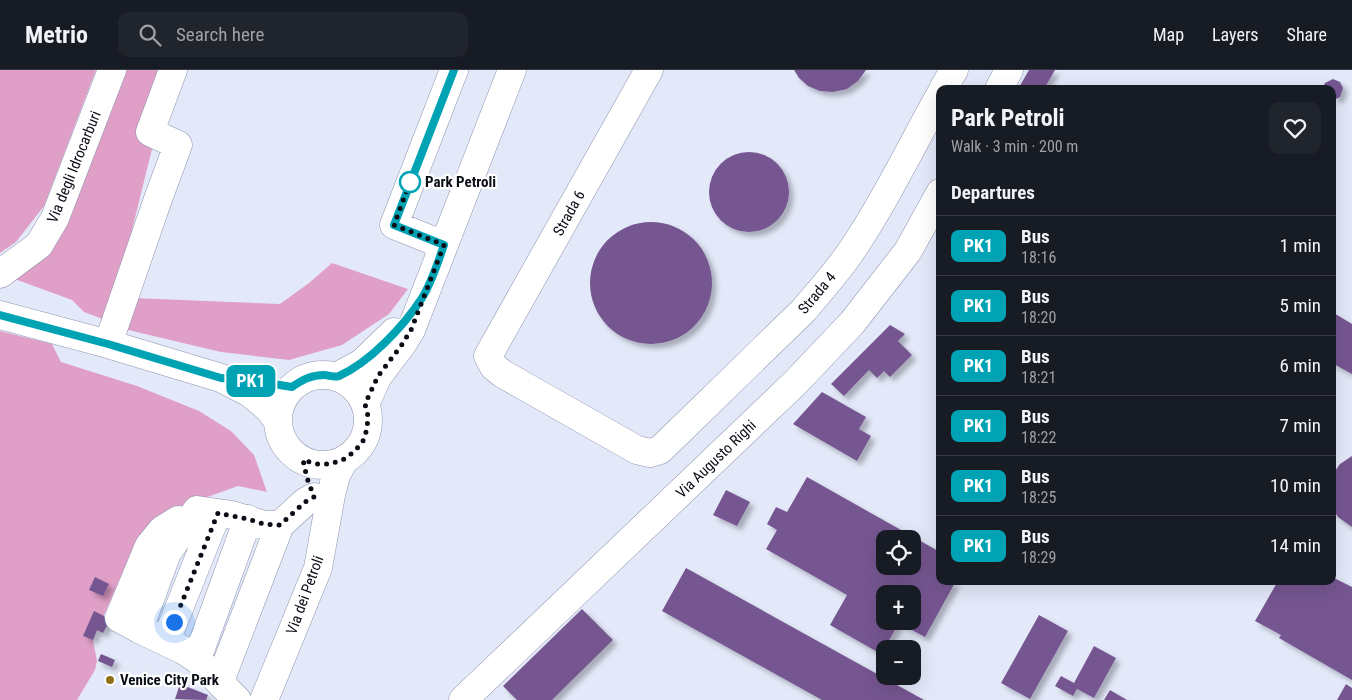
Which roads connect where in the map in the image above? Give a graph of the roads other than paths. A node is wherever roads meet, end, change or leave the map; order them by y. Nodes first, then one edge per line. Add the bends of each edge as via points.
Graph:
1 (112, 70) edge
2 (174, 70) edge
3 (454, 70) edge
4 (512, 70) edge
5 (649, 70) edge
6 (954, 70) edge
7 (1009, 70) edge
8 (946, 85) edge
9 (1000, 85) edge
10 (936, 102) edge
11 (936, 200) edge
12 (440, 256) junction
13 (0, 274) edge
14 (0, 315) edge
15 (108, 344) junction
16 (336, 377) junction
17 (221, 378) junction
18 (292, 387) junction
19 (365, 404) junction
20 (278, 421) junction
21 (650, 453) joint
22 (344, 459) junction
23 (303, 460) junction
24 (314, 497) junction
25 (236, 517) junction
26 (318, 568) junction
27 (188, 658) edge
28 (264, 700) edge
29 (464, 700) edge

1 - 13 street, Via degli Idrocarburi via 54,218 39,245
2 - 15 street via 150,132 178,144
3 - 12 street via 394,225
4 - 12 street
5 - 21 street, Strada 6 via 488,356 503,374 637,450
6 - 8 street
7 - 9 street
10 - 21 street, Strada 4 via 872,217 824,286 804,310 660,450
11 - 29 street, Via Augusto Righi via 908,250 852,323 795,383
12 - 16 street via 422,297 384,343 362,363
12 - 19 street via 411,330 378,376
14 - 15 street
15 - 17 street
16 - 18 street via 313,376
16 - 19 street via 359,392
17 - 18 street
17 - 20 street via 250,393
18 - 20 street via 280,409
19 - 22 street via 368,416 363,441
20 - 23 street via 286,444
22 - 23 street via 331,464
22 - 26 street, Via dei Petroli via 330,495
23 - 24 street
24 - 25 street via 305,502
24 - 26 street
25 - 27 street
25 - 27 street
25 - 27 street via 183,557
25 - 27 street via 162,530 149,546 119,618
26 - 28 street, Via dei Petroli

